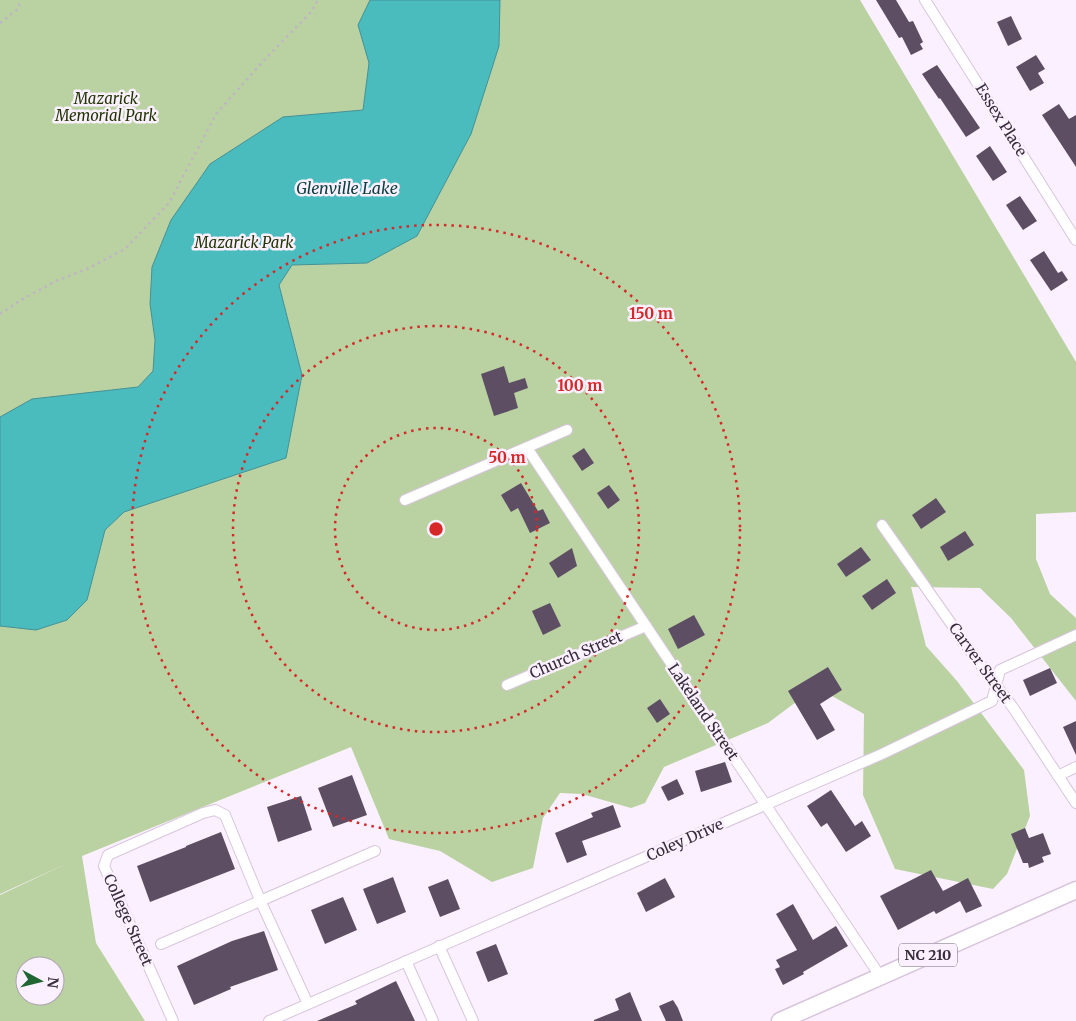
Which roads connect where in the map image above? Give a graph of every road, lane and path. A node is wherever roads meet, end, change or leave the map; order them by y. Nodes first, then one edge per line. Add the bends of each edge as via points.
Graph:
1 (20, 0) edge
2 (318, 0) edge
3 (925, 0) edge
4 (0, 23) edge
5 (1074, 233) edge
6 (0, 314) edge
7 (567, 430) dead end
8 (527, 448) junction
9 (404, 500) dead end
10 (882, 525) dead end
11 (646, 626) junction
12 (1076, 635) edge
13 (507, 685) dead end
14 (995, 685) junction
15 (1076, 767) edge
16 (1058, 776) junction
17 (1076, 803) edge
18 (765, 805) junction
19 (375, 851) dead end
20 (1076, 890) edge
21 (260, 900) junction
22 (161, 944) dead end
23 (439, 946) junction
24 (406, 961) junction
25 (880, 976) junction
26 (308, 1004) junction
27 (173, 1021) edge
28 (269, 1021) edge
29 (433, 1021) edge
30 (473, 1021) edge
31 (780, 1021) edge

1 - 4 path via 19,8
2 - 6 path via 312,12 216,114 169,204 125,249 56,281
3 - 5 street, Essex Place
7 - 8 street
8 - 9 street
8 - 11 street, Lakeland Street
10 - 14 street, Carver Street
11 - 13 street, Church Street
11 - 18 street, Lakeland Street
12 - 14 street, Coley Drive via 1000,670
14 - 16 street, Carver Street
14 - 18 street, Coley Drive via 992,702
15 - 16 street
16 - 17 street, Carver Street
18 - 23 street, Coley Drive
18 - 25 street, Lakeland Street
19 - 21 street
20 - 25 main road, NC 210
21 - 22 street
21 - 26 street, College Street
21 - 27 street, College Street via 225,814 215,810 108,855 104,866
23 - 24 street, Coley Drive
23 - 30 street
24 - 26 street, Coley Drive
24 - 29 street
25 - 31 main road, NC 210
26 - 28 street, Coley Drive

